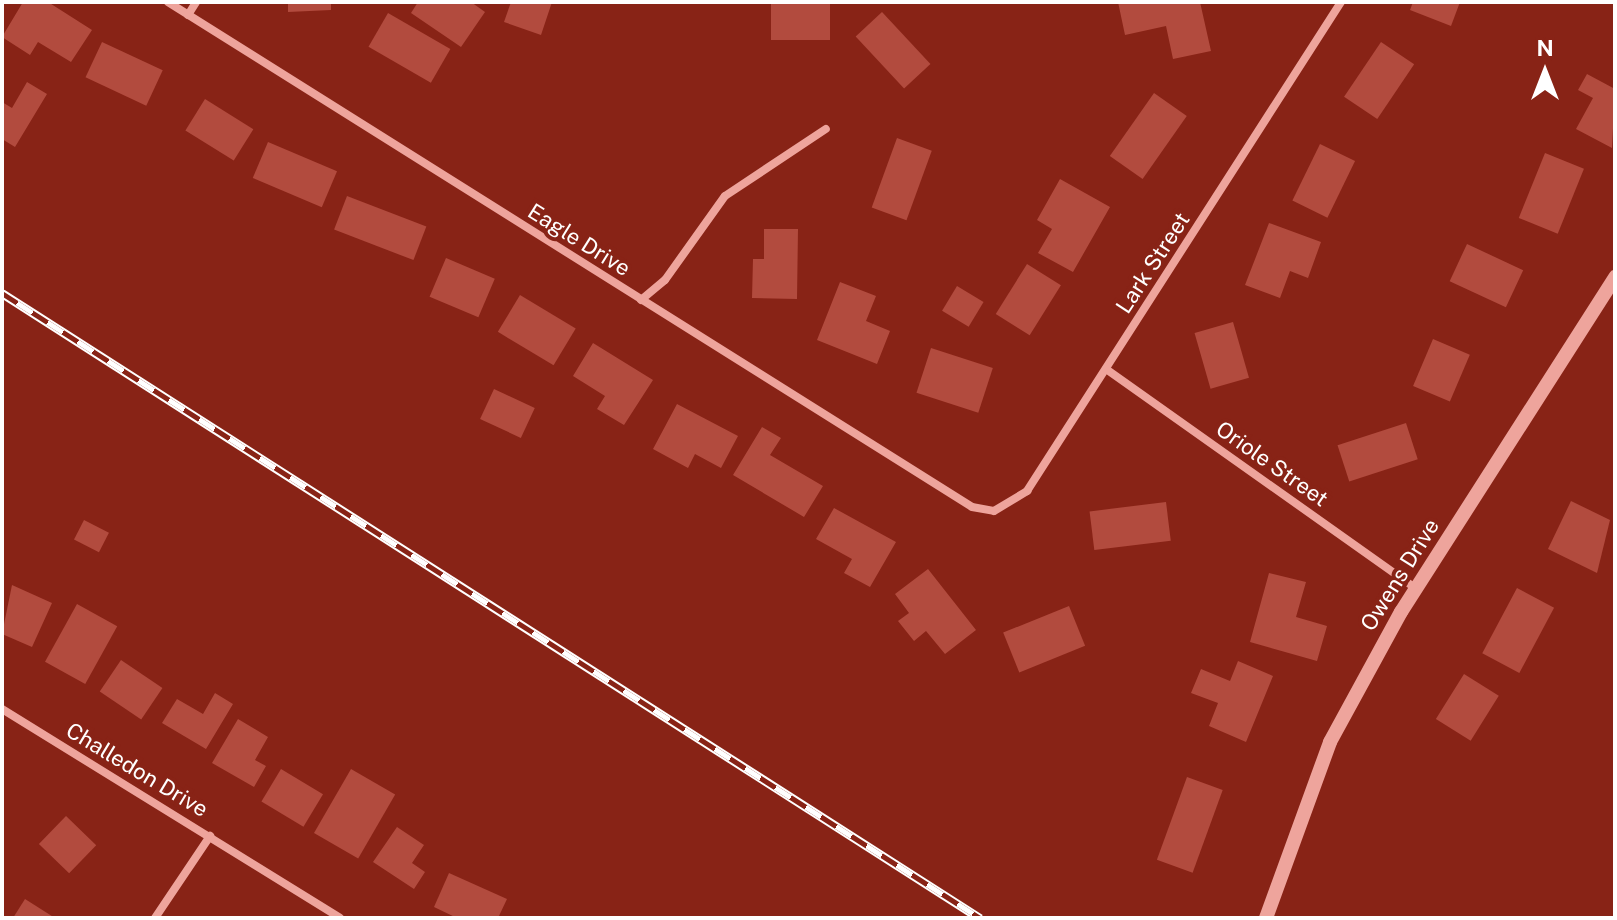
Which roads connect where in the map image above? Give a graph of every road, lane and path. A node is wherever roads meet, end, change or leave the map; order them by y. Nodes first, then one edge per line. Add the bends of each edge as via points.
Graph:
1 (168, 2) edge
2 (196, 2) edge
3 (1341, 2) edge
4 (188, 15) junction
5 (826, 129) dead end
6 (1615, 277) edge
7 (641, 300) junction
8 (1106, 369) junction
9 (972, 507) joint
10 (1417, 589) junction
11 (2, 709) edge
12 (210, 836) junction
13 (155, 918) edge
14 (340, 918) edge
15 (1266, 918) edge

1 - 4 street, Eagle Drive
2 - 4 street
3 - 8 street, Lark Street
4 - 7 street, Eagle Drive
5 - 7 street via 725,196 665,280
6 - 10 street, Owens Drive
7 - 9 street, Eagle Drive
8 - 9 street, Lark Street via 1027,491 994,511
8 - 10 street, Oriole Street
10 - 15 street, Owens Drive via 1330,742
11 - 12 street, Challedon Drive
12 - 13 street, Challedon Drive
12 - 14 street

